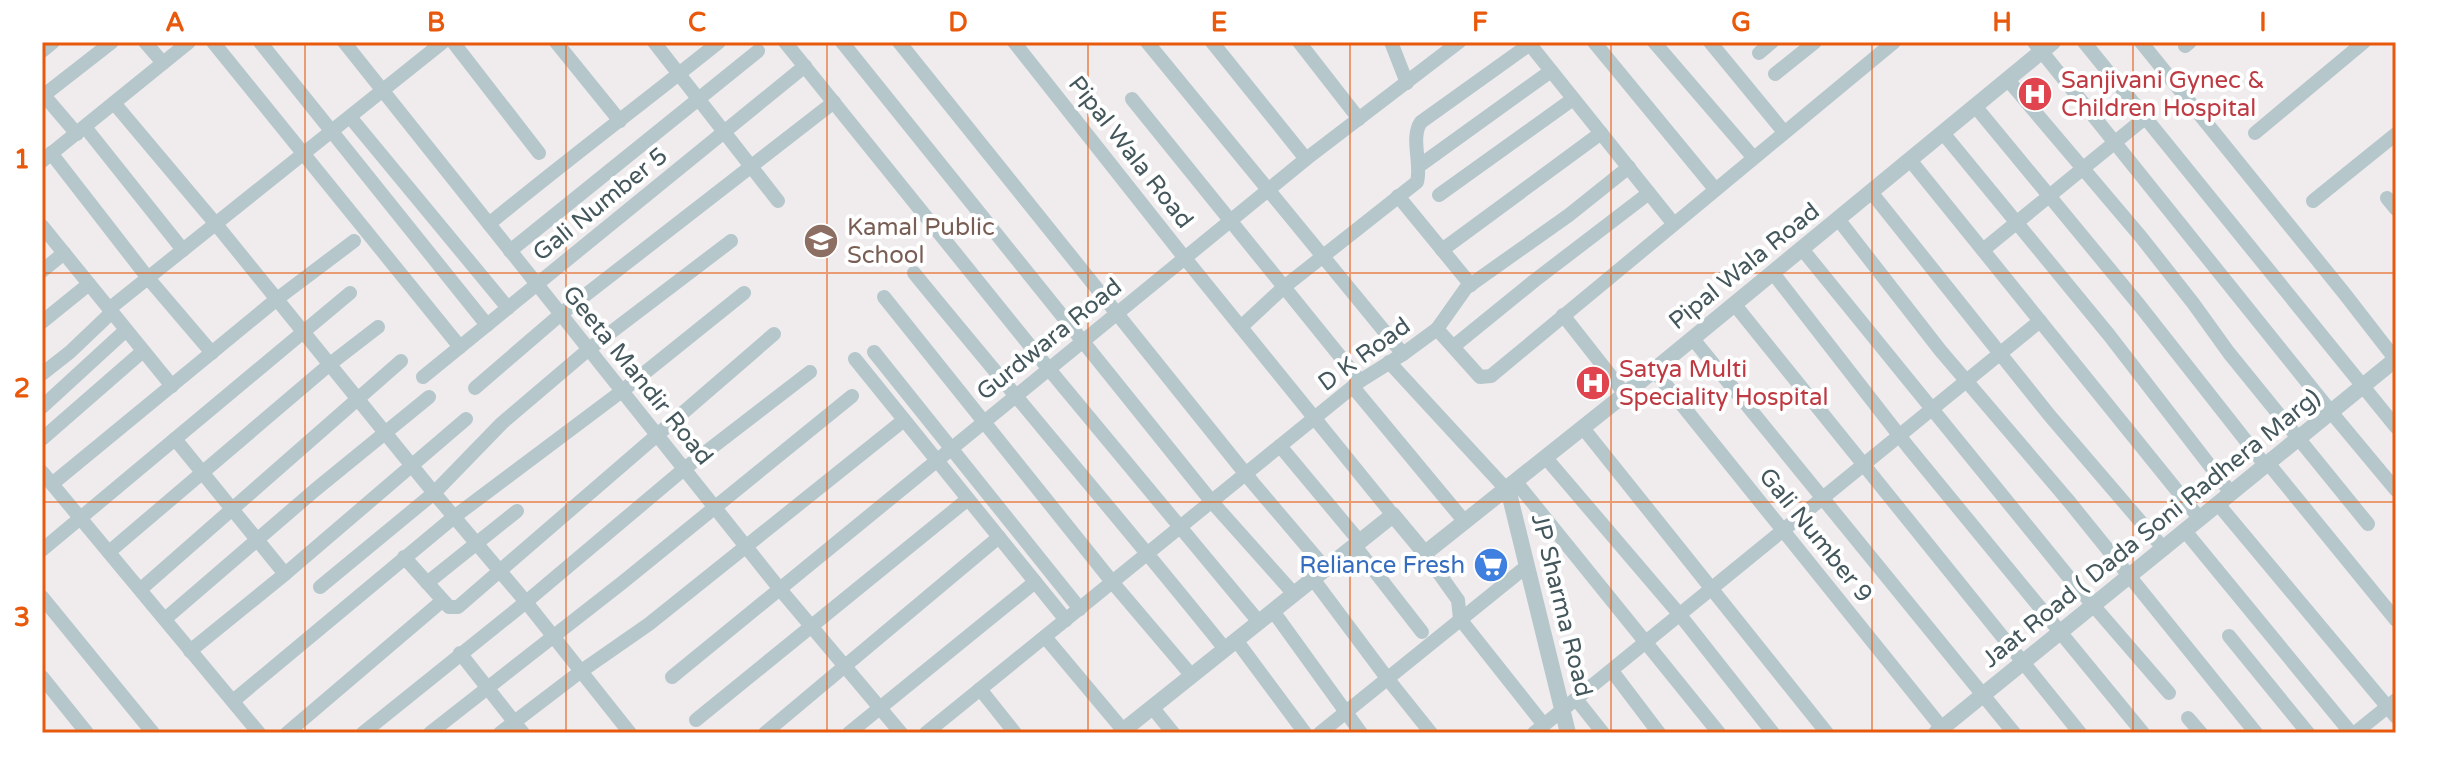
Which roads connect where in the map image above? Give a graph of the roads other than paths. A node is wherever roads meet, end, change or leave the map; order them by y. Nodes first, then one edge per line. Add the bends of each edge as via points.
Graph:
1 (53, 42) edge
2 (112, 42) edge
3 (145, 42) edge
4 (189, 42) edge
5 (213, 42) edge
6 (260, 42) edge
7 (344, 42) edge
8 (443, 42) edge
9 (453, 42) edge
10 (556, 42) edge
11 (654, 42) edge
12 (719, 42) edge
13 (785, 42) edge
14 (842, 42) edge
15 (899, 42) edge
16 (1014, 42) edge
17 (1147, 42) edge
18 (1212, 42) edge
19 (1299, 42) edge
20 (1391, 42) edge
21 (1459, 42) edge
22 (1594, 42) edge
23 (1654, 42) edge
24 (1710, 42) edge
25 (1772, 42) edge
26 (1815, 42) edge
27 (1894, 42) edge
28 (2084, 42) edge
29 (2141, 42) edge
30 (2364, 42) edge
31 (1529, 43) edge
32 (2043, 45) edge
33 (42, 51) edge
34 (758, 51) dead end
35 (1759, 53) dead end
36 (163, 63) junction
37 (805, 66) junction
38 (1551, 71) junction
39 (680, 74) junction
40 (1775, 74) dead end
41 (2008, 80) junction
42 (1407, 83) junction
43 (383, 91) junction
44 (43, 94) edge
45 (698, 98) junction
46 (1132, 99) dead end
47 (1573, 99) junction
48 (834, 102) junction
49 (114, 103) junction
50 (1975, 106) junction
51 (350, 117) junction
52 (2146, 117) junction
53 (1359, 119) junction
54 (620, 121) junction
55 (332, 130) junction
56 (81, 131) junction
57 (724, 131) junction
58 (1784, 132) junction
59 (1601, 133) junction
60 (1943, 133) junction
61 (2255, 133) dead end
62 (2396, 134) edge
63 (2114, 143) junction
64 (302, 153) junction
65 (539, 153) dead end
66 (46, 157) edge
67 (1753, 157) junction
68 (1306, 159) junction
69 (1910, 160) junction
70 (751, 165) junction
71 (1419, 166) junction
72 (1629, 167) junction
73 (2083, 168) junction
74 (1715, 189) junction
75 (1268, 190) junction
76 (1871, 192) junction
77 (1649, 193) junction
78 (1439, 195) dead end
79 (1398, 196) junction
80 (2049, 196) junction
81 (778, 201) dead end
82 (2313, 201) dead end
83 (1838, 219) junction
84 (1229, 221) junction
85 (215, 223) junction
86 (1673, 223) junction
87 (2017, 223) junction
88 (489, 224) junction
89 (42, 226) edge
90 (354, 241) dead end
91 (731, 241) dead end
92 (1802, 249) junction
93 (183, 250) junction
94 (1442, 250) junction
95 (1983, 250) junction
96 (510, 251) junction
97 (64, 253) junction
98 (1322, 256) junction
99 (1184, 257) junction
100 (42, 271) edge
101 (914, 273) dead end
102 (1773, 273) junction
103 (148, 278) junction
104 (89, 284) junction
105 (536, 284) junction
106 (1471, 285) junction
107 (1284, 287) junction
108 (350, 293) dead end
109 (744, 293) dead end
110 (884, 297) dead end
111 (277, 299) junction
112 (1735, 305) junction
113 (508, 308) junction
114 (111, 311) junction
115 (1117, 312) junction
116 (561, 314) junction
117 (1563, 315) junction
118 (2040, 321) junction
119 (42, 322) edge
120 (487, 325) junction
121 (378, 327) dead end
122 (1241, 327) junction
123 (1437, 329) junction
124 (126, 330) junction
125 (303, 332) junction
126 (774, 334) dead end
127 (1693, 339) junction
128 (1082, 341) junction
129 (1454, 346) junction
130 (460, 347) junction
131 (589, 349) junction
132 (143, 351) junction
133 (874, 352) dead end
134 (212, 353) junction
135 (1403, 354) junction
136 (2000, 354) junction
137 (855, 359) dead end
138 (2396, 360) edge
139 (401, 361) dead end
140 (1389, 362) junction
141 (330, 364) junction
142 (1048, 368) junction
143 (1654, 370) junction
144 (810, 372) dead end
145 (42, 374) edge
146 (423, 377) dead end
147 (1966, 381) junction
148 (1357, 384) junction
149 (172, 386) junction
150 (2362, 386) junction
151 (475, 388) dead end
152 (622, 391) junction
153 (1625, 394) junction
154 (852, 396) dead end
155 (1015, 396) junction
156 (429, 397) dead end
157 (357, 398) junction
158 (42, 407) edge
159 (1933, 408) junction
160 (2331, 412) junction
161 (1314, 417) junction
162 (466, 419) dead end
163 (904, 420) junction
164 (984, 421) junction
165 (2396, 427) edge
166 (1583, 428) junction
167 (385, 434) junction
168 (656, 434) junction
169 (1900, 436) junction
170 (2299, 438) junction
171 (42, 439) edge
172 (175, 439) junction
173 (1280, 446) junction
174 (950, 449) junction
175 (1546, 458) junction
176 (936, 460) junction
177 (1863, 463) junction
178 (2267, 464) junction
179 (412, 466) junction
180 (684, 469) junction
181 (42, 472) edge
182 (202, 472) junction
183 (1246, 475) junction
184 (52, 484) junction
185 (1510, 487) junction
186 (2396, 490) edge
187 (434, 493) junction
188 (2231, 493) junction
189 (1824, 498) junction
190 (968, 499) junction
191 (1212, 502) junction
192 (2218, 504) junction
193 (715, 508) junction
194 (232, 510) junction
195 (517, 511) dead end
196 (1393, 515) junction
197 (454, 517) junction
198 (79, 518) junction
199 (2200, 519) junction
200 (1465, 522) junction
201 (2368, 524) dead end
202 (1180, 529) junction
203 (1784, 530) junction
204 (2185, 531) junction
205 (999, 537) junction
206 (256, 541) junction
207 (477, 544) junction
208 (1357, 544) junction
209 (745, 545) junction
210 (2164, 549) junction
211 (42, 550) edge
212 (1423, 551) junction
213 (109, 552) junction
214 (1149, 554) junction
215 (404, 557) junction
216 (1527, 566) junction
217 (499, 570) junction
218 (285, 574) junction
219 (1320, 574) junction
220 (2129, 578) junction
221 (1035, 582) junction
222 (427, 583) junction
223 (1113, 583) junction
224 (320, 587) dead end
225 (779, 588) junction
226 (1712, 588) junction
227 (141, 589) junction
228 (1294, 594) junction
229 (42, 597) edge
230 (442, 601) junction
231 (526, 602) junction
232 (2094, 605) junction
233 (1080, 609) junction
234 (1273, 611) junction
235 (1680, 615) junction
236 (165, 619) junction
237 (1460, 619) junction
238 (1066, 620) junction
239 (2396, 620) edge
240 (1259, 622) junction
241 (811, 626) junction
242 (1422, 632) dead end
243 (2061, 632) junction
244 (553, 636) junction
245 (2229, 636) dead end
246 (1045, 637) junction
247 (1645, 644) junction
248 (1231, 645) junction
249 (190, 651) junction
250 (460, 653) junction
251 (2022, 663) junction
252 (846, 667) junction
253 (1612, 671) junction
254 (580, 672) junction
255 (1192, 676) junction
256 (42, 677) edge
257 (672, 677) dead end
258 (1387, 678) junction
259 (487, 687) junction
260 (980, 689) junction
261 (2169, 693) dead end
262 (1984, 694) junction
263 (233, 701) junction
264 (1570, 704) junction
265 (879, 707) junction
266 (1152, 707) junction
267 (2393, 708) edge
268 (1345, 713) junction
269 (2188, 718) dead end
270 (696, 720) dead end
271 (518, 728) edge
272 (1539, 729) edge
273 (1941, 731) edge
274 (1122, 732) edge
275 (87, 733) edge
276 (153, 733) edge
277 (259, 733) edge
278 (287, 733) edge
279 (363, 733) edge
280 (430, 733) edge
281 (500, 733) edge
282 (630, 733) edge
283 (765, 733) edge
284 (849, 733) edge
285 (901, 733) edge
286 (926, 733) edge
287 (1015, 733) edge
288 (1173, 733) edge
289 (1305, 733) edge
290 (1320, 733) edge
291 (1361, 733) edge
292 (1431, 733) edge
293 (1568, 733) edge
294 (1603, 733) edge
295 (1659, 733) edge
296 (1719, 733) edge
297 (1773, 733) edge
298 (1827, 733) edge
299 (2014, 733) edge
300 (2080, 733) edge
301 (2143, 733) edge
302 (2201, 733) edge
303 (2256, 733) edge
304 (2308, 733) edge
305 (2353, 733) edge

1 - 33 street
2 - 44 street
3 - 36 street
4 - 36 street
5 - 64 street
6 - 55 street
7 - 43 street, Geeta Mandir Road
8 - 43 street
9 - 65 street
10 - 54 street
11 - 39 street
12 - 39 street
13 - 37 street
14 - 128 street
15 - 115 street
16 - 99 street, Pipal Wala Road
17 - 75 street
18 - 68 street
19 - 53 street
20 - 42 street
21 - 42 street, Gurdwara Road
22 - 74 street
23 - 67 street
24 - 58 street
25 - 35 street
26 - 40 street
27 - 58 street, D K Road
28 - 52 street
29 - 138 street
30 - 61 street
31 - 38 street
31 - 71 street via 1418,125
32 - 41 street, Pipal Wala Road
32 - 63 street
34 - 45 street
36 - 49 street
37 - 48 street
37 - 57 street, Gali Number 5
38 - 47 street
38 - 71 street
39 - 45 street
39 - 54 street
41 - 50 street, Pipal Wala Road
41 - 73 street
42 - 53 street, Gurdwara Road
43 - 51 street
43 - 88 street, Geeta Mandir Road
44 - 56 street
45 - 57 street
45 - 96 street
46 - 84 street
47 - 59 street
47 - 78 street
48 - 70 street
48 - 142 street
49 - 56 street
49 - 85 street
50 - 60 street, Pipal Wala Road
50 - 80 street
51 - 55 street
51 - 113 street
52 - 63 street
52 - 150 street
53 - 68 street, Gurdwara Road
54 - 88 street
55 - 64 street
55 - 120 street
56 - 66 street
56 - 93 street
57 - 70 street
57 - 105 street, Gali Number 5
58 - 67 street, D K Road
59 - 72 street
59 - 94 street
60 - 69 street, Pipal Wala Road
60 - 87 street
62 - 82 street
63 - 73 street
63 - 160 street
64 - 85 street
64 - 130 street
66 - 103 street
67 - 74 street, D K Road
68 - 75 street, Gurdwara Road
69 - 76 street, Pipal Wala Road
69 - 95 street
70 - 81 street
70 - 116 street
71 - 79 street via 1417,182
72 - 77 street
72 - 106 street
73 - 80 street
73 - 170 street
74 - 86 street, D K Road
75 - 84 street, Gurdwara Road
75 - 98 street
76 - 83 street, Pipal Wala Road
76 - 136 street
77 - 86 street
77 - 129 street
79 - 94 street
79 - 98 street
80 - 87 street
80 - 178 street
83 - 92 street, Pipal Wala Road
83 - 147 street
84 - 99 street, Gurdwara Road
84 - 107 street
85 - 93 street
85 - 111 street
86 - 117 street, D K Road
87 - 95 street
87 - 188 street
88 - 96 street, Geeta Mandir Road
89 - 97 street
90 - 111 street
91 - 131 street
92 - 102 street, Pipal Wala Road
92 - 159 street
93 - 103 street
94 - 106 street
95 - 118 street
96 - 105 street, Geeta Mandir Road
97 - 100 street
97 - 104 street
98 - 107 street
98 - 135 street
99 - 115 street, Gurdwara Road
99 - 122 street, Pipal Wala Road
101 - 155 street
102 - 112 street, Pipal Wala Road
102 - 169 street
103 - 114 street
103 - 134 street
104 - 114 street
104 - 119 street
105 - 113 street, Gali Number 5
105 - 116 street, Geeta Mandir Road
106 - 123 street
107 - 122 street
107 - 148 street
108 - 125 street
109 - 152 street
110 - 164 street
111 - 125 street
111 - 134 street
112 - 127 street, Pipal Wala Road
112 - 177 street
113 - 120 street, Gali Number 5
114 - 124 street
114 - 145 street
115 - 128 street, Gurdwara Road
115 - 183 street
116 - 131 street, Geeta Mandir Road
116 - 151 street
117 - 129 street, D K Road via 1487,378 1480,377
117 - 153 street
118 - 136 street
118 - 199 street
120 - 130 street, Gali Number 5
121 - 141 street
122 - 161 street, Pipal Wala Road
123 - 129 street, D K Road
123 - 135 street, D K Road
124 - 132 street
124 - 158 street
125 - 141 street
125 - 172 street
126 - 168 street
127 - 143 street, Pipal Wala Road
127 - 189 street
128 - 142 street, Gurdwara Road
128 - 191 street
130 - 146 street, Gali Number 5
131 - 152 street, Geeta Mandir Road
131 - 187 street via 502,423
132 - 149 street
132 - 171 street
133 - 174 street
134 - 149 street
135 - 140 street, D K Road
136 - 147 street
136 - 210 street
137 - 163 street
138 - 150 street, Jaat Road ( Dada Soni Radhera Marg)
139 - 157 street
140 - 148 street, D K Road
140 - 185 street
141 - 157 street
141 - 182 street
142 - 155 street, Gurdwara Road
142 - 202 street
143 - 153 street, Pipal Wala Road
143 - 203 street, Gali Number 9
144 - 180 street
147 - 159 street
147 - 220 street
148 - 161 street, D K Road
148 - 200 street
149 - 184 street
150 - 160 street, Jaat Road ( Dada Soni Radhera Marg)
150 - 165 street
152 - 168 street, Geeta Mandir Road
152 - 197 street
153 - 166 street, Pipal Wala Road
154 - 193 street
155 - 164 street, Gurdwara Road
155 - 214 street
156 - 167 street
157 - 167 street
157 - 194 street
159 - 169 street
159 - 232 street
160 - 170 street, Jaat Road ( Dada Soni Radhera Marg)
160 - 186 street
161 - 173 street, D K Road
161 - 196 street, Pipal Wala Road
162 - 179 street
163 - 176 street
163 - 209 street
164 - 174 street, Gurdwara Road
164 - 223 street
166 - 175 street, Pipal Wala Road
166 - 226 street
167 - 179 street
167 - 206 street
168 - 180 street, Geeta Mandir Road
168 - 217 street
169 - 177 street
169 - 243 street
170 - 178 street, Jaat Road ( Dada Soni Radhera Marg)
170 - 201 street
172 - 182 street
172 - 198 street
173 - 183 street, D K Road
173 - 208 street
174 - 176 street, Gurdwara Road
174 - 233 street
175 - 185 street, Pipal Wala Road
175 - 235 street
176 - 190 street
176 - 225 street, Gurdwara Road
177 - 189 street
177 - 251 street
178 - 188 street, Jaat Road ( Dada Soni Radhera Marg)
178 - 239 street
179 - 187 street
179 - 218 street
180 - 193 street, Geeta Mandir Road
180 - 231 street
181 - 184 street
182 - 194 street
182 - 213 street
183 - 191 street, D K Road
183 - 219 street
184 - 198 street
185 - 200 street, Pipal Wala Road
185 - 216 street, JP Sharma Road
185 - 247 street
187 - 197 street
187 - 224 street
188 - 192 street, Jaat Road ( Dada Soni Radhera Marg)
189 - 203 street
189 - 262 street
190 - 205 street
190 - 241 street
191 - 202 street, D K Road
191 - 228 street
192 - 199 street, Jaat Road ( Dada Soni Radhera Marg)
192 - 267 street
193 - 209 street, Geeta Mandir Road
193 - 244 street
194 - 206 street
194 - 227 street
195 - 207 street
196 - 208 street
196 - 212 street, Pipal Wala Road
197 - 207 street
197 - 215 street
198 - 211 street
198 - 213 street
199 - 204 street, Jaat Road ( Dada Soni Radhera Marg)
200 - 212 street, Pipal Wala Road
202 - 214 street, D K Road
202 - 240 street
203 - 226 street
203 - 273 street, Gali Number 9
204 - 210 street, Jaat Road ( Dada Soni Radhera Marg)
204 - 305 street
205 - 221 street
205 - 252 street
206 - 218 street
206 - 236 street
207 - 217 street
207 - 222 street
208 - 219 street
208 - 242 street
209 - 225 street, Geeta Mandir Road
209 - 254 street via 649,624
210 - 220 street, Jaat Road ( Dada Soni Radhera Marg)
212 - 237 street via 1458,600
213 - 227 street
214 - 223 street, D K Road
214 - 248 street
215 - 222 street
215 - 263 street
216 - 237 street
216 - 264 street, JP Sharma Road
217 - 230 street via 455,609
217 - 231 street
218 - 249 street
219 - 228 street
219 - 258 street
220 - 232 street, Jaat Road ( Dada Soni Radhera Marg)
220 - 303 street
221 - 238 street
221 - 265 street
222 - 230 street
223 - 233 street, D K Road
223 - 255 street
225 - 241 street, Geeta Mandir Road
225 - 257 street, Gurdwara Road
226 - 235 street
226 - 298 street
227 - 236 street
228 - 234 street
229 - 276 street
230 - 278 street
231 - 244 street
231 - 250 street
232 - 243 street, Jaat Road ( Dada Soni Radhera Marg)
232 - 261 street
233 - 238 street, D K Road
234 - 240 street
234 - 268 street
235 - 247 street
235 - 297 street
236 - 249 street
237 - 258 street
237 - 272 street
238 - 246 street, D K Road
240 - 248 street
241 - 252 street, Geeta Mandir Road
241 - 270 street
243 - 251 street, Jaat Road ( Dada Soni Radhera Marg)
243 - 301 street
244 - 254 street
244 - 259 street
245 - 304 street
246 - 260 street, D K Road
246 - 274 street
247 - 253 street
247 - 296 street
248 - 255 street
248 - 289 street
249 - 263 street
250 - 259 street
250 - 279 street
251 - 262 street, Jaat Road ( Dada Soni Radhera Marg)
251 - 300 street
252 - 265 street, Geeta Mandir Road
252 - 283 street
253 - 264 street
253 - 295 street
254 - 271 street
254 - 282 street
255 - 266 street
256 - 275 street
258 - 268 street
258 - 292 street
259 - 271 street
259 - 280 street
260 - 286 street, D K Road
260 - 287 street
262 - 273 street, Jaat Road ( Dada Soni Radhera Marg)
262 - 299 street
263 - 277 street
264 - 272 street
264 - 293 street, JP Sharma Road
264 - 294 street
265 - 284 street
265 - 285 street, Geeta Mandir Road
266 - 274 street
266 - 288 street
267 - 305 street
268 - 290 street
268 - 291 street
269 - 302 street
271 - 281 street

